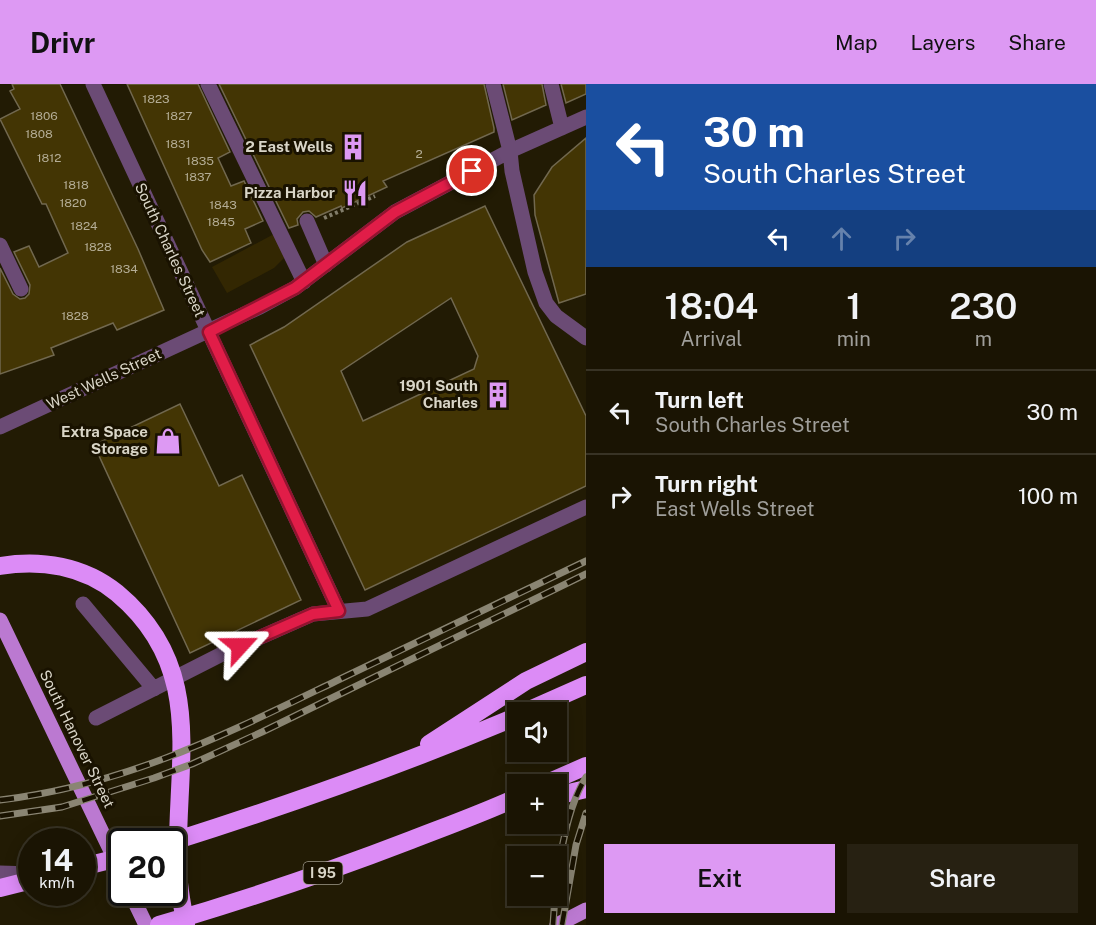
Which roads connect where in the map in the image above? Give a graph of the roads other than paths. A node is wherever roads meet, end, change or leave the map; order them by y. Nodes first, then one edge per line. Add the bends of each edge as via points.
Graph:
1 (93, 84) edge
2 (208, 84) edge
3 (493, 84) edge
4 (551, 84) edge
5 (586, 117) edge
6 (562, 128) junction
7 (510, 152) junction
8 (313, 220) road end
9 (0, 245) edge
10 (326, 265) junction
11 (304, 282) junction
12 (21, 289) dead end
13 (209, 332) junction
14 (586, 338) edge
15 (0, 427) edge
16 (586, 507) edge
17 (0, 566) edge
18 (84, 604) dead end
19 (339, 611) junction
20 (0, 620) edge
21 (586, 652) edge
22 (586, 685) edge
23 (154, 689) junction
24 (548, 702) edge
25 (96, 718) dead end
26 (507, 720) edge
27 (586, 766) edge
28 (392, 767) junction
29 (350, 773) dead end
30 (567, 774) edge
31 (586, 789) edge
32 (567, 793) edge
33 (507, 802) edge
34 (507, 808) edge
35 (483, 813) junction
36 (172, 828) edge
37 (186, 836) edge
38 (186, 837) edge
39 (108, 845) edge
40 (0, 873) edge
41 (18, 874) edge
42 (18, 884) edge
43 (0, 888) edge
44 (136, 906) edge
45 (183, 906) edge
46 (586, 910) edge
47 (146, 925) edge
48 (159, 925) edge
49 (186, 925) edge
50 (557, 925) edge

1 - 13 street, South Charles Street
2 - 11 street
3 - 7 street
4 - 6 street
5 - 6 street, West Wells Street
6 - 7 street, West Wells Street
7 - 10 street, West Wells Street via 395,212
7 - 14 street via 535,272 546,303 556,316
8 - 10 street
9 - 12 street
10 - 11 street, West Wells Street
11 - 13 street, West Wells Street
13 - 15 street, West Wells Street
13 - 19 street, South Charles Street
16 - 19 street via 368,609
17 - 36 highway via 39,564 76,571 109,587 153,631 178,688 182,733
18 - 23 street
19 - 23 street via 313,614
20 - 39 main road, South Hanover Street
21 - 28 highway via 526,681
22 - 24 highway
23 - 25 street
26 - 28 highway
27 - 30 highway
28 - 38 highway
29 - 37 street
31 - 32 highway
33 - 35 highway, I 95
34 - 35 highway
35 - 48 highway, I 95 via 273,891
40 - 41 street
42 - 43 highway
44 - 47 main road
45 - 49 highway
46 - 50 main road

